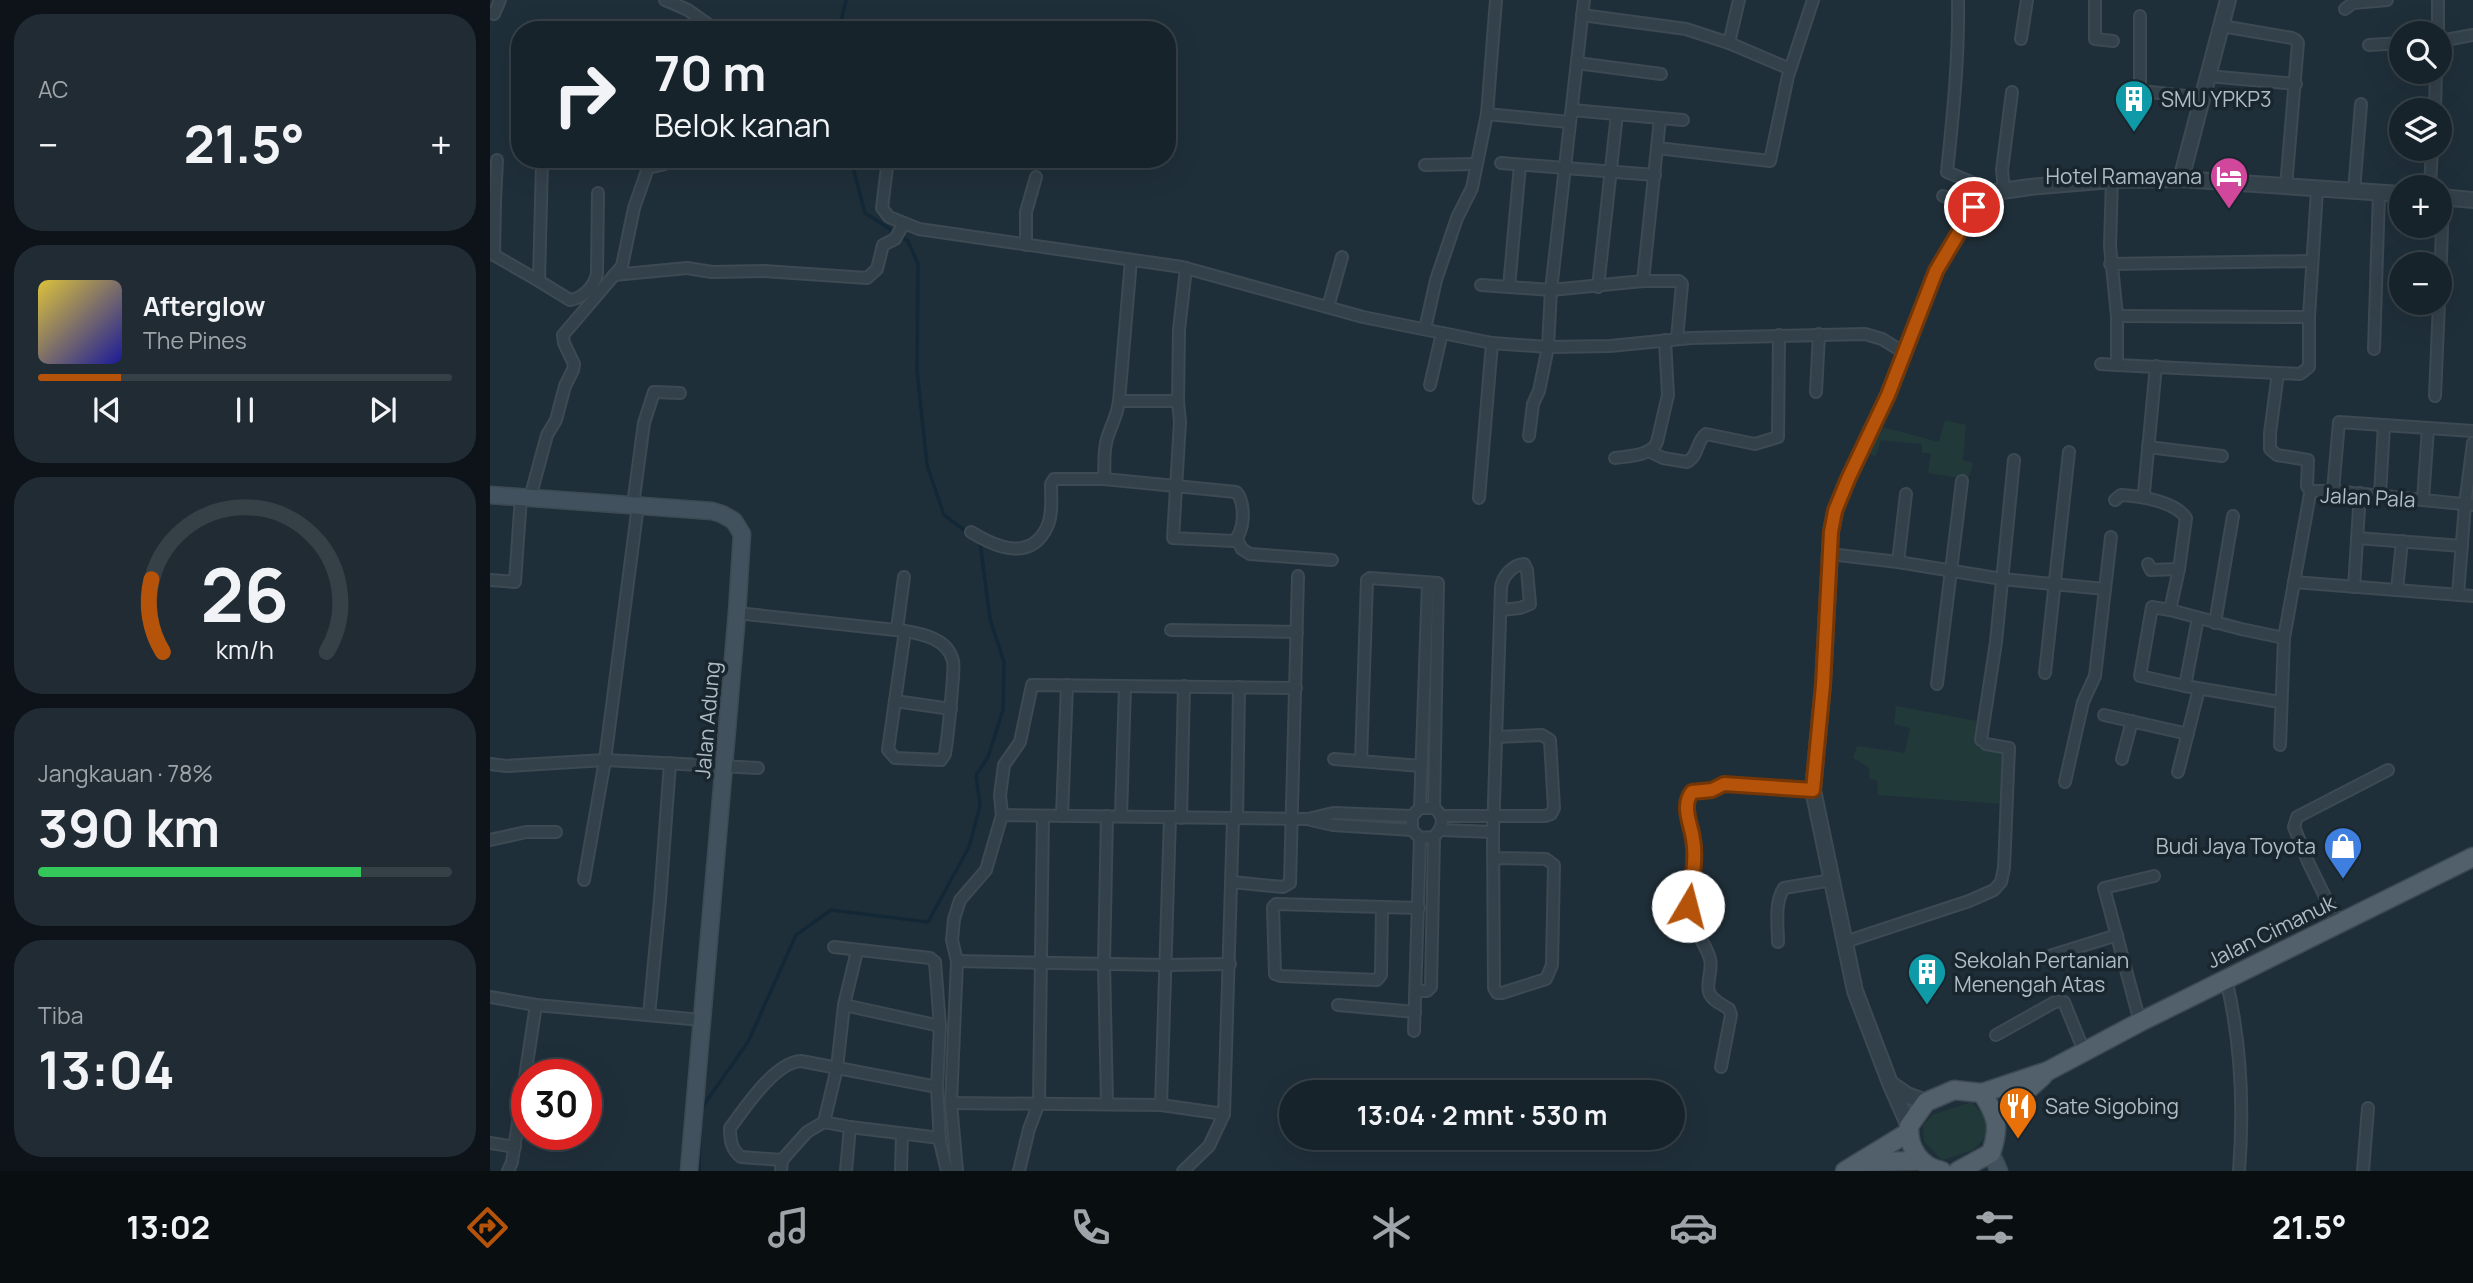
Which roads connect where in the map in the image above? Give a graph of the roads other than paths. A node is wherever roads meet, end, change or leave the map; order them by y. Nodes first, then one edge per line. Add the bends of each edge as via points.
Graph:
1 (500, 0) edge
2 (665, 0) edge
3 (1496, 0) edge
4 (1584, 0) edge
5 (1740, 0) edge
6 (1813, 0) edge
7 (1958, 0) edge
8 (2027, 0) edge
9 (2095, 0) edge
10 (2228, 0) edge
11 (2387, 0) edge
12 (2438, 0) edge
13 (2346, 9) dead end
14 (494, 14) dead end
15 (1582, 15) junction
16 (2140, 16) dead end
17 (703, 21) edge
18 (2438, 21) edge
19 (2222, 26) junction
20 (2473, 35) edge
21 (2021, 39) dead end
22 (2452, 39) edge
23 (2113, 41) dead end
24 (1729, 43) junction
25 (2389, 44) edge
26 (2369, 45) dead end
27 (1577, 63) junction
28 (1790, 69) junction
29 (1661, 74) dead end
30 (2208, 76) junction
31 (2295, 85) junction
32 (2012, 92) dead end
33 (2203, 98) junction
34 (2361, 104) dead end
35 (1572, 110) junction
36 (1487, 114) junction
37 (1617, 114) junction
38 (1660, 119) junction
39 (1683, 120) dead end
40 (1569, 122) junction
41 (1657, 148) junction
42 (498, 160) dead end
43 (1501, 163) dead end
44 (1476, 164) junction
45 (1425, 165) dead end
46 (1520, 165) junction
47 (542, 168) edge
48 (648, 168) edge
49 (887, 168) edge
50 (1564, 168) junction
51 (1610, 170) junction
52 (1655, 174) junction
53 (1037, 177) dead end
54 (2181, 178) junction
55 (2112, 180) junction
56 (2286, 187) junction
57 (2317, 190) junction
58 (1999, 191) junction
59 (2354, 191) junction
60 (598, 193) dead end
61 (2379, 193) junction
62 (2389, 193) edge
63 (1943, 197) dead end
64 (2452, 198) edge
65 (493, 200) edge
66 (2473, 200) edge
67 (1974, 207) junction
68 (903, 225) junction
69 (1026, 245) junction
70 (492, 255) edge
71 (1342, 257) dead end
72 (1131, 260) junction
73 (2312, 261) junction
74 (2110, 264) junction
75 (1186, 268) junction
76 (614, 275) junction
77 (539, 281) junction
78 (1643, 281) junction
79 (1481, 285) dead end
80 (1509, 287) junction
81 (1598, 287) junction
82 (1551, 289) junction
83 (1328, 307) junction
84 (2438, 315) edge
85 (2116, 316) junction
86 (2309, 317) junction
87 (1425, 329) junction
88 (1442, 333) junction
89 (1819, 334) junction
90 (1779, 335) junction
91 (1665, 340) junction
92 (1677, 340) junction
93 (1492, 343) junction
94 (1548, 347) junction
95 (2374, 349) dead end
96 (1905, 353) junction
97 (2101, 364) dead end
98 (2117, 365) junction
99 (2156, 366) junction
100 (2278, 373) junction
101 (1430, 385) dead end
102 (1816, 392) dead end
103 (680, 393) dead end
104 (2435, 396) dead end
105 (1119, 401) junction
106 (1178, 401) junction
107 (2384, 425) junction
108 (2428, 428) junction
109 (2473, 431) edge
110 (1530, 436) dead end
111 (2473, 443) edge
112 (2148, 447) junction
113 (1649, 451) junction
114 (2069, 452) dead end
115 (2222, 456) dead end
116 (1615, 458) dead end
117 (2014, 460) dead end
118 (1104, 479) junction
119 (1962, 481) dead end
120 (1177, 487) junction
121 (2333, 491) junction
122 (2311, 492) junction
123 (2360, 493) junction
124 (1906, 494) dead end
125 (490, 495) edge
126 (2380, 495) junction
127 (2145, 496) junction
128 (526, 498) junction
129 (1479, 498) dead end
130 (2115, 500) dead end
131 (2423, 500) junction
132 (2469, 504) edge
133 (636, 505) junction
134 (2233, 516) dead end
135 (971, 532) dead end
136 (2111, 537) dead end
137 (2357, 538) junction
138 (1237, 540) junction
139 (2402, 541) junction
140 (2462, 546) junction
141 (1830, 554) junction
142 (1332, 560) dead end
143 (1898, 562) junction
144 (2148, 564) dead end
145 (2179, 569) junction
146 (1951, 571) junction
147 (1298, 576) dead end
148 (904, 577) dead end
149 (2002, 579) junction
150 (490, 580) edge
151 (2294, 582) junction
152 (1428, 583) junction
153 (2054, 584) junction
154 (2354, 587) junction
155 (2105, 590) junction
156 (2397, 590) junction
157 (2458, 595) junction
158 (2473, 596) edge
159 (1501, 610) dead end
160 (2170, 610) junction
161 (737, 613) junction
162 (2198, 618) junction
163 (2215, 622) junction
164 (901, 630) junction
165 (1171, 630) dead end
166 (1297, 632) junction
167 (2284, 638) junction
168 (2045, 673) dead end
169 (1937, 684) dead end
170 (1067, 685) junction
171 (1125, 686) junction
172 (1184, 686) junction
173 (2185, 686) junction
174 (1239, 687) junction
175 (1296, 688) junction
176 (2199, 689) junction
177 (1424, 693) junction
178 (1436, 694) junction
179 (895, 701) junction
180 (2280, 702) junction
181 (951, 709) junction
182 (2104, 715) dead end
183 (2132, 721) junction
184 (2188, 734) junction
185 (1496, 737) junction
186 (2280, 745) dead end
187 (1334, 759) dead end
188 (2122, 759) dead end
189 (605, 760) junction
190 (1361, 761) junction
191 (670, 763) junction
192 (490, 764) edge
193 (724, 765) junction
194 (1421, 766) junction
195 (758, 768) dead end
196 (2388, 770) dead end
197 (2178, 772) dead end
198 (2065, 782) dead end
199 (1813, 790) junction
200 (1416, 812) junction
201 (1437, 812) junction
202 (1002, 815) junction
203 (1043, 816) junction
204 (1062, 816) junction
205 (1121, 816) junction
206 (1107, 817) junction
207 (1494, 817) junction
208 (1175, 818) junction
209 (1235, 819) junction
210 (1292, 819) junction
211 (1308, 819) junction
212 (556, 832) dead end
213 (1493, 832) junction
214 (1416, 834) junction
215 (1437, 834) junction
216 (490, 840) edge
217 (2473, 857) edge
218 (1495, 858) junction
219 (2154, 876) dead end
220 (584, 880) dead end
221 (1832, 880) junction
222 (1231, 882) junction
223 (1419, 908) junction
224 (1382, 909) junction
225 (2338, 923) junction
226 (2117, 935) junction
227 (1778, 942) dead end
228 (1845, 942) junction
229 (834, 947) dead end
230 (857, 951) junction
231 (2040, 959) dead end
232 (957, 961) junction
233 (1041, 962) junction
234 (1104, 964) junction
235 (1230, 964) junction
236 (1166, 965) junction
237 (2226, 979) junction
238 (1416, 991) junction
239 (490, 997) edge
240 (536, 1005) junction
241 (844, 1005) junction
242 (1338, 1006) dead end
243 (1415, 1012) junction
244 (649, 1015) junction
245 (702, 1020) junction
246 (2140, 1022) junction
247 (940, 1026) junction
248 (1414, 1031) dead end
249 (1996, 1035) dead end
250 (2087, 1050) junction
251 (528, 1059) edge
252 (1721, 1067) dead end
253 (837, 1068) junction
254 (2048, 1071) junction
255 (1890, 1083) junction
256 (937, 1087) junction
257 (1982, 1093) junction
258 (1926, 1102) junction
259 (951, 1103) junction
260 (1039, 1103) junction
261 (1107, 1103) junction
262 (1161, 1105) junction
263 (2368, 1108) dead end
264 (1224, 1114) junction
265 (1996, 1118) junction
266 (824, 1122) junction
267 (850, 1127) junction
268 (1909, 1129) junction
269 (902, 1134) junction
270 (940, 1138) junction
271 (490, 1143) edge
272 (511, 1146) edge
273 (514, 1150) edge
274 (1991, 1153) junction
275 (1863, 1161) junction
276 (781, 1166) edge
277 (1932, 1168) edge
278 (1960, 1170) edge
279 (508, 1171) edge
280 (689, 1171) edge
281 (846, 1171) edge
282 (901, 1171) edge
283 (947, 1171) edge
284 (957, 1171) edge
285 (1019, 1171) edge
286 (1184, 1171) edge
287 (1845, 1171) edge
288 (2000, 1171) edge
289 (2239, 1171) edge
290 (2364, 1171) edge

1 - 14 street
2 - 17 street
3 - 36 street
4 - 15 street
5 - 24 street
6 - 28 street
7 - 58 street via 1947,172
8 - 21 street
9 - 23 street via 2095,39
10 - 19 street
11 - 13 street via 2353,3
12 - 18 street
15 - 24 street via 1686,29
15 - 27 street
16 - 33 street via 2142,92
19 - 30 street
19 - 31 street via 2296,40
20 - 22 street
24 - 28 street
25 - 26 street
27 - 29 street
27 - 35 street
28 - 41 street via 1770,161
30 - 31 street
30 - 33 street
31 - 56 street
32 - 58 street
33 - 54 street
34 - 59 street
35 - 37 street
35 - 40 street
36 - 40 street
36 - 44 street
37 - 38 street
37 - 51 street
38 - 39 street
38 - 41 street
40 - 50 street
41 - 52 street
42 - 65 street
43 - 46 street
44 - 45 street
44 - 87 street via 1472,188 1436,280
46 - 50 street
46 - 80 street
47 - 77 street
48 - 76 street via 634,208 625,258
49 - 68 street via 881,208
50 - 51 street
50 - 82 street
51 - 52 street
51 - 81 street
52 - 78 street
53 - 69 street via 1026,212
54 - 55 street
54 - 56 street
55 - 58 street
55 - 74 street
56 - 57 street
57 - 59 street
57 - 73 street
58 - 67 street
59 - 61 street
60 - 77 street via 593,284 580,298 570,300
61 - 62 street
61 - 95 street
63 - 67 street
64 - 66 street
65 - 70 street
67 - 96 street via 1936,271
68 - 69 street
68 - 76 street via 895,239 883,245 877,269 867,278 687,268
69 - 72 street
70 - 77 street
71 - 83 street
72 - 75 street
72 - 105 street
73 - 74 street
73 - 86 street
74 - 85 street
75 - 83 street
75 - 106 street
76 - 128 street via 563,335 573,370
78 - 81 street
78 - 92 street via 1676,280 1682,284
79 - 80 street
80 - 82 street
81 - 82 street
82 - 94 street
83 - 87 street
84 - 104 street
85 - 86 street
85 - 98 street
86 - 100 street via 2308,370
87 - 88 street
88 - 93 street
88 - 101 street
89 - 90 street
89 - 96 street via 1865,334
89 - 102 street
90 - 92 street
90 - 113 street via 1778,437 1755,444 1706,434 1687,462
91 - 92 street
91 - 94 street
91 - 113 street via 1668,394 1657,442
93 - 94 street
93 - 129 street
94 - 110 street via 1532,404
96 - 141 street via 1835,511
97 - 98 street
98 - 99 street
99 - 100 street
99 - 112 street
100 - 122 street via 2270,449 2277,455 2308,460
103 - 133 street via 654,392 645,423
105 - 106 street
105 - 118 street via 1107,437
106 - 120 street
107 - 108 street
107 - 121 street via 2339,422
107 - 126 street
108 - 109 street
108 - 131 street
111 - 132 street
112 - 115 street
112 - 127 street
113 - 116 street
114 - 153 street
117 - 149 street
118 - 120 street
118 - 135 street via 1054,479 1047,528 1024,547 998,547
119 - 146 street
120 - 138 street via 1239,494 1241,533
120 - 138 street via 1174,539
121 - 122 street, Jalan Pala
121 - 123 street, Jalan Pala
122 - 151 street, Jalan Pala
123 - 126 street, Jalan Pala
123 - 137 street
124 - 143 street
125 - 128 main road, Jalan Adung
126 - 131 street, Jalan Pala
127 - 130 street via 2121,495
127 - 145 street via 2186,518
128 - 133 main road, Jalan Adung
128 - 150 street via 515,582
131 - 132 street, Jalan Pala
132 - 140 street
133 - 161 main road, Jalan Adung via 712,511 734,521 742,534
133 - 189 street
134 - 163 street
136 - 155 street
137 - 139 street
137 - 154 street
138 - 142 street via 1250,554
139 - 140 street
139 - 156 street
140 - 157 street
141 - 143 street
141 - 199 street
143 - 146 street
144 - 145 street via 2151,570
145 - 160 street
146 - 149 street
146 - 169 street
147 - 166 street
148 - 164 street
149 - 153 street
149 - 228 street via 1983,742 2010,748 2004,868 1999,886 1969,901
151 - 154 street
151 - 167 street, Jalan Pala
152 - 177 street
152 - 178 street via 1439,586
152 - 190 street via 1367,580
153 - 155 street
153 - 168 street
154 - 156 street
155 - 198 street via 2095,676 2082,702
156 - 157 street
157 - 158 street
159 - 185 street
160 - 162 street
160 - 173 street via 2152,607 2140,676
161 - 164 street
161 - 193 main road, Jalan Adung
162 - 163 street
162 - 173 street
163 - 167 street
164 - 179 street
164 - 181 street via 925,634 948,653 953,661
165 - 166 street
166 - 175 street
167 - 180 street, Jalan Pala
170 - 171 street
170 - 202 street via 1032,685 1020,742 1004,765
170 - 204 street
171 - 172 street
171 - 205 street
172 - 174 street
172 - 208 street
173 - 176 street
174 - 175 street
174 - 209 street
175 - 210 street
176 - 180 street
176 - 184 street
177 - 178 street
177 - 194 street
178 - 201 street
179 - 181 street
179 - 181 street via 888,750 895,758 943,758
180 - 186 street, Jalan Pala
182 - 183 street
183 - 184 street
183 - 188 street
184 - 197 street
185 - 207 street
185 - 207 street via 1542,735 1550,740 1553,808 1545,816
187 - 190 street
189 - 191 street
189 - 192 street
189 - 220 street
190 - 194 street
191 - 193 street
191 - 244 street
193 - 195 street
193 - 245 main road, Jalan Adung
194 - 200 street
196 - 225 street via 2294,821
199 - 221 street
199 - 252 street via 1724,784 1689,796 1687,820 1694,848 1688,906 1710,959 1708,991 1731,1016
200 - 201 street
200 - 211 street via 1333,813
200 - 214 street
201 - 207 street
201 - 215 street
202 - 203 street
202 - 232 street via 986,870 957,909 952,940
203 - 204 street
203 - 233 street
204 - 206 street
205 - 206 street
205 - 208 street
206 - 234 street
207 - 213 street
208 - 209 street
208 - 236 street
209 - 210 street
209 - 222 street
210 - 211 street
210 - 222 street via 1290,883 1283,887
211 - 214 street
212 - 216 street via 526,832
213 - 215 street
213 - 218 street
214 - 215 street
214 - 223 street
215 - 238 street via 1431,987
217 - 225 main road, Jalan Cimanuk
218 - 218 street via 1546,859 1553,865 1550,974 1502,993 1494,988
219 - 226 street via 2104,888
221 - 227 street via 1781,891
221 - 228 street
222 - 235 street
223 - 224 street
223 - 238 street
224 - 224 street via 1276,904 1275,974 1377,980 1381,975
225 - 237 main road, Jalan Cimanuk
226 - 231 street
226 - 246 street
228 - 255 street via 1854,992
229 - 230 street
230 - 241 street
230 - 247 street via 935,962
232 - 233 street
232 - 259 street
233 - 234 street
233 - 260 street
234 - 236 street
234 - 261 street
235 - 236 street
235 - 264 street
236 - 262 street
237 - 246 main road, Jalan Cimanuk
237 - 289 street via 2235,1013 2241,1085
238 - 243 street
239 - 240 street
240 - 244 street
240 - 251 street
241 - 247 street
241 - 253 street
242 - 243 street
243 - 248 street
244 - 245 street
245 - 280 main road, Jalan Adung
246 - 250 main road, Jalan Cimanuk
247 - 256 street
249 - 250 street via 2061,1001
250 - 254 main road, Jalan Cimanuk
253 - 256 street
253 - 266 street
253 - 276 street via 801,1061 787,1064 730,1128 732,1146 741,1157
254 - 257 main road
254 - 265 main road
255 - 258 street
255 - 268 street
256 - 270 street
257 - 258 main road via 1954,1090
257 - 265 main road
258 - 268 main road
259 - 260 street
259 - 284 street
260 - 261 street
260 - 285 street
261 - 262 street
262 - 264 street
263 - 290 street
264 - 286 street via 1209,1146
265 - 274 main road via 1997,1136
266 - 267 street
266 - 276 street via 807,1132
267 - 269 street
267 - 281 street
268 - 275 main road
268 - 277 main road
269 - 270 street
269 - 282 street
270 - 283 street
271 - 272 street
273 - 279 street
274 - 278 main road
274 - 288 main road
275 - 277 main road
275 - 287 main road

